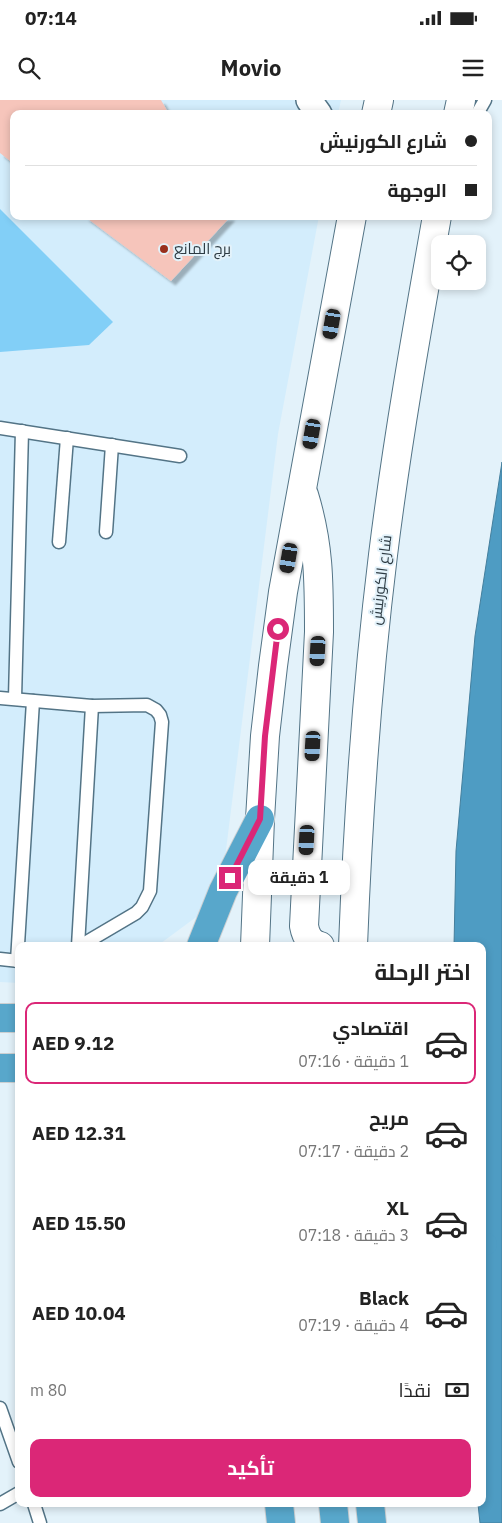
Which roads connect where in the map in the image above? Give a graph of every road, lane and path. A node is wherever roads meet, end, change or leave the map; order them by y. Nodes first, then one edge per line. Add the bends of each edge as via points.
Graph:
1 (436, 220) edge
2 (348, 222) edge
3 (0, 428) edge
4 (22, 431) junction
5 (67, 438) junction
6 (112, 445) junction
7 (180, 456) dead end
8 (302, 488) junction
9 (106, 532) dead end
10 (59, 542) dead end
11 (0, 698) edge
12 (15, 698) junction
13 (33, 701) junction
14 (92, 706) junction
15 (260, 819) junction
16 (354, 938) edge
17 (19, 942) edge
18 (79, 942) edge
19 (86, 942) edge
20 (203, 942) edge
21 (255, 942) edge
22 (311, 942) edge
23 (338, 942) edge
24 (0, 959) edge
25 (15, 961) edge
26 (0, 1018) edge
27 (15, 1018) edge
28 (0, 1068) edge
29 (15, 1068) edge
30 (0, 1408) edge
31 (15, 1451) edge
32 (15, 1495) edge
33 (0, 1504) edge
34 (35, 1507) edge
35 (279, 1507) edge
36 (333, 1507) edge
37 (370, 1507) edge
38 (40, 1523) edge
39 (281, 1523) edge
40 (336, 1523) edge
41 (372, 1523) edge

1 - 16 main road, شارع الكورنيش via 383,554 370,673
2 - 8 main road
3 - 4 lane
4 - 5 lane
4 - 12 lane
5 - 6 lane
5 - 10 lane
6 - 7 lane
6 - 9 lane
8 - 15 main road via 273,666
8 - 22 main road via 313,522 319,592 303,921 306,936
11 - 12 lane
12 - 13 lane
13 - 14 lane
13 - 17 lane
14 - 18 lane
14 - 19 lane via 147,705 156,710 162,722 150,891 136,913
15 - 20 highway via 227,882
15 - 21 main road
16 - 23 main road
24 - 25 lane
26 - 27 highway
28 - 29 highway
30 - 31 lane
32 - 33 lane
34 - 38 lane
35 - 39 highway
36 - 40 highway
37 - 41 highway

